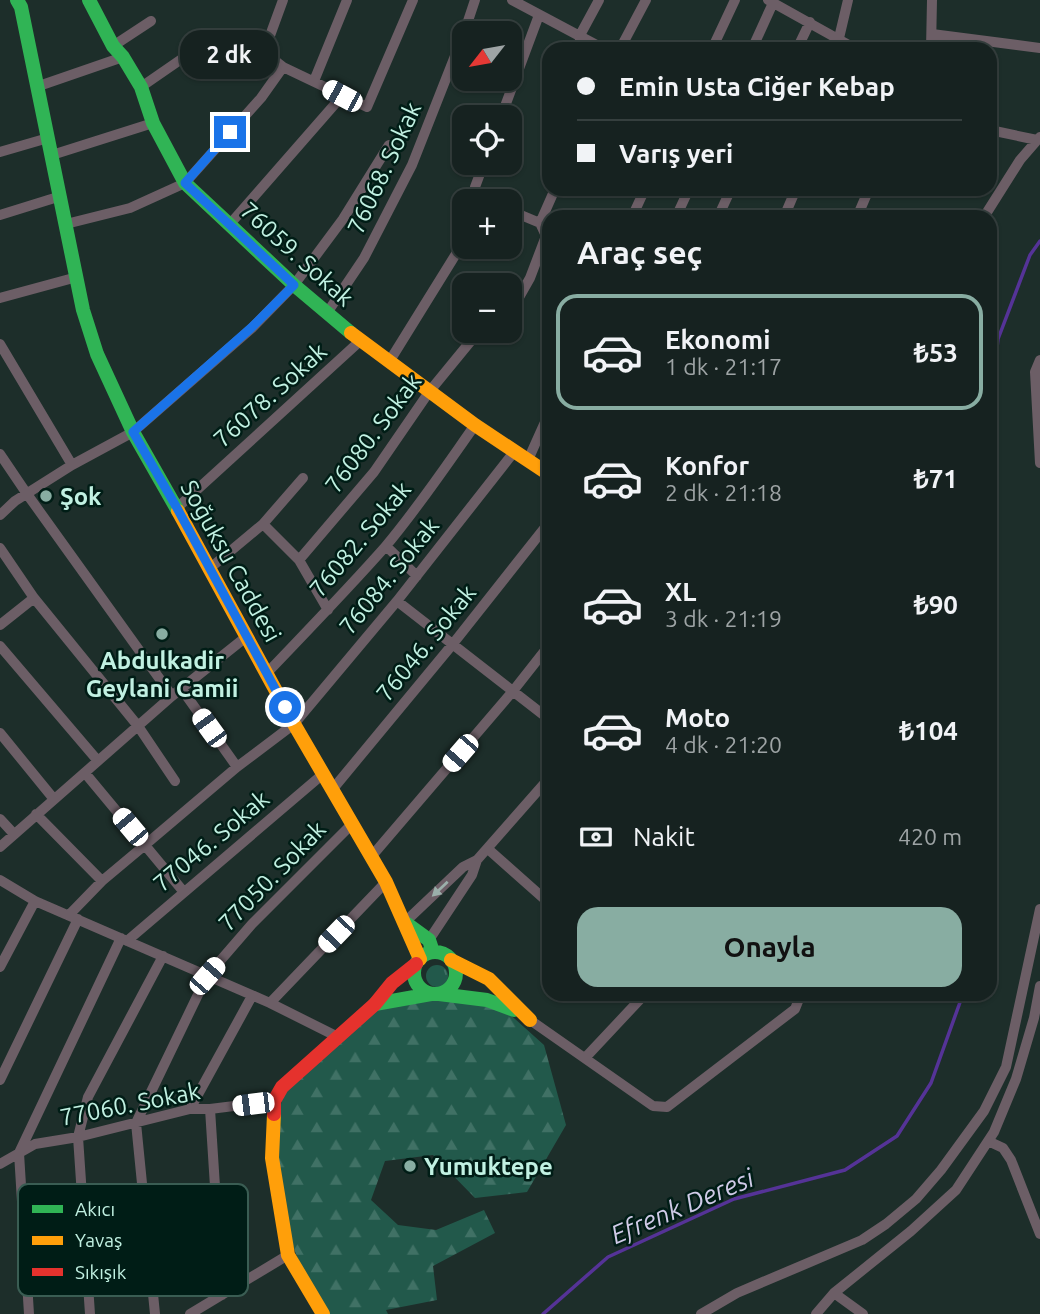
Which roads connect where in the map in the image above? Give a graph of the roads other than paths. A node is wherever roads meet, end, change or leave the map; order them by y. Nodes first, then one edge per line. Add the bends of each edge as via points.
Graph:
1 (89, 0) edge
2 (283, 0) edge
3 (347, 0) edge
4 (413, 0) edge
5 (475, 0) edge
6 (512, 0) edge
7 (599, 0) edge
8 (646, 0) edge
9 (735, 0) edge
10 (848, 0) edge
11 (932, 0) edge
12 (770, 1) edge
13 (23, 2) edge
14 (538, 15) junction
15 (151, 21) dead end
16 (468, 21) edge
17 (810, 22) junction
18 (932, 34) junction
19 (579, 37) junction
20 (839, 38) junction
21 (589, 42) edge
22 (624, 42) edge
23 (715, 42) edge
24 (755, 42) edge
25 (800, 42) edge
26 (845, 42) edge
27 (931, 42) edge
28 (994, 42) edge
29 (997, 42) edge
30 (1040, 48) edge
31 (196, 49) dead end
32 (118, 52) junction
33 (452, 63) edge
34 (284, 67) junction
35 (314, 81) junction
36 (36, 87) junction
37 (141, 87) junction
38 (342, 96) junction
39 (505, 105) edge
40 (153, 123) junction
41 (997, 131) edge
42 (48, 138) junction
43 (1039, 138) edge
44 (389, 145) dead end
45 (0, 152) edge
46 (52, 155) junction
47 (185, 183) junction
48 (61, 196) junction
49 (988, 210) edge
50 (0, 215) edge
51 (522, 215) edge
52 (542, 218) edge
53 (540, 223) junction
54 (66, 224) junction
55 (230, 224) junction
56 (542, 227) edge
57 (542, 246) edge
58 (453, 259) edge
59 (78, 277) junction
60 (294, 285) junction
61 (522, 292) edge
62 (0, 298) edge
63 (327, 313) junction
64 (360, 341) junction
65 (469, 343) edge
66 (0, 344) edge
67 (1040, 360) edge
68 (389, 362) junction
69 (429, 393) junction
70 (475, 425) junction
71 (542, 429) edge
72 (133, 432) junction
73 (514, 452) junction
74 (0, 454) edge
75 (528, 460) junction
76 (1040, 463) edge
77 (72, 465) junction
78 (542, 470) edge
79 (303, 478) dead end
80 (27, 494) junction
81 (177, 508) junction
82 (0, 515) edge
83 (263, 524) junction
84 (542, 531) edge
85 (386, 546) junction
86 (0, 548) edge
87 (299, 560) junction
88 (209, 569) junction
89 (417, 576) junction
90 (34, 598) junction
91 (397, 601) junction
92 (328, 610) junction
93 (0, 625) edge
94 (246, 637) junction
95 (452, 645) junction
96 (0, 646) edge
97 (542, 654) edge
98 (267, 673) junction
99 (513, 691) junction
100 (176, 692) junction
101 (542, 714) edge
102 (294, 724) junction
103 (138, 726) junction
104 (0, 733) edge
105 (97, 761) junction
106 (237, 767) junction
107 (85, 773) junction
108 (323, 774) junction
109 (175, 781) dead end
110 (332, 790) junction
111 (542, 794) edge
112 (53, 798) junction
113 (36, 814) junction
114 (0, 819) edge
115 (352, 824) junction
116 (13, 833) junction
117 (145, 845) junction
118 (0, 847) edge
119 (488, 849) junction
120 (371, 857) junction
121 (477, 860) junction
122 (0, 880) edge
123 (102, 881) junction
124 (386, 882) junction
125 (183, 891) junction
126 (542, 897) edge
127 (35, 901) junction
128 (1040, 909) edge
129 (74, 917) junction
130 (405, 922) junction
131 (124, 939) junction
132 (425, 954) junction
133 (163, 956) junction
134 (451, 960) junction
135 (0, 968) edge
136 (207, 976) junction
137 (1040, 986) edge
138 (435, 994) junction
139 (252, 996) junction
140 (638, 1001) edge
141 (796, 1001) edge
142 (270, 1003) junction
143 (375, 1004) junction
144 (530, 1020) junction
145 (336, 1036) junction
146 (585, 1058) junction
147 (0, 1080) edge
148 (274, 1101) junction
149 (190, 1109) junction
150 (211, 1109) junction
151 (136, 1123) junction
152 (78, 1137) junction
153 (988, 1140) junction
154 (19, 1153) junction
155 (0, 1164) edge
156 (21, 1184) edge
157 (81, 1184) edge
158 (142, 1184) edge
159 (215, 1184) edge
160 (1040, 1234) edge
161 (288, 1255) junction
162 (248, 1279) edge
163 (834, 1293) junction
164 (28, 1296) edge
165 (89, 1296) edge
166 (153, 1296) edge
167 (220, 1296) edge
168 (29, 1314) edge
169 (90, 1314) edge
170 (155, 1314) edge
171 (190, 1314) edge
172 (323, 1314) edge
173 (701, 1314) edge
174 (816, 1314) edge
175 (863, 1314) edge

1 - 32 street, 76059. Sokak
2 - 34 street via 264,52
3 - 35 street
4 - 38 street via 367,107
5 - 16 street, 76068. Sokak
6 - 14 street
7 - 19 street
8 - 22 street
9 - 23 street
10 - 20 street
11 - 18 street
12 - 17 street
12 - 24 street
13 - 36 street, Soğuksu Caddesi
14 - 19 street
14 - 39 street
15 - 32 street
17 - 20 street
17 - 25 street
18 - 27 street
18 - 28 street
19 - 21 street
20 - 26 street
29 - 30 street
31 - 37 street
32 - 36 street
32 - 37 street, 76059. Sokak
33 - 63 street, 76068. Sokak via 412,165 364,258
34 - 35 street
34 - 47 street
35 - 38 street
36 - 42 street, Soğuksu Caddesi
37 - 40 street, 76059. Sokak
38 - 55 street
40 - 46 street
40 - 47 street, 76059. Sokak
41 - 43 street
42 - 45 street
42 - 46 street, Soğuksu Caddesi
43 - 49 street
44 - 60 street
46 - 48 street, Soğuksu Caddesi
47 - 54 street via 130,208
47 - 55 street, 76059. Sokak
48 - 50 street
48 - 54 street, Soğuksu Caddesi
51 - 53 street
52 - 53 street
53 - 56 street
54 - 59 street, Soğuksu Caddesi
55 - 60 street, 76059. Sokak
57 - 61 street
58 - 68 street
59 - 62 street
59 - 72 street, Soğuksu Caddesi via 82,310 97,355
60 - 63 street, 76059. Sokak
60 - 72 street
63 - 64 street, 76059. Sokak
64 - 68 street, 76059. Sokak
64 - 81 street, 76078. Sokak
65 - 69 street, 76080. Sokak
66 - 77 street
67 - 76 street via 1035,372
68 - 69 street, 76059. Sokak
69 - 70 street, 76059. Sokak
69 - 87 street, 76080. Sokak via 374,472
70 - 73 street, 76059. Sokak
70 - 85 street, 76082. Sokak
71 - 75 street
72 - 77 street
72 - 81 street, Soğuksu Caddesi
73 - 75 street, 76059. Sokak
73 - 89 street, 76084. Sokak
74 - 80 street
75 - 78 street, 76059. Sokak
77 - 80 street
79 - 83 street
80 - 82 street
80 - 100 street
81 - 88 street, Soğuksu Caddesi
83 - 87 street
83 - 88 street
84 - 95 street, 76046. Sokak
85 - 89 street
85 - 92 street, 76082. Sokak
86 - 90 street
87 - 92 street
88 - 94 street, Soğuksu Caddesi
89 - 91 street, 76084. Sokak
90 - 93 street
90 - 103 street
91 - 95 street
91 - 102 street, 76084. Sokak
92 - 98 street, 76082. Sokak
94 - 98 street, Soğuksu Caddesi
94 - 100 street
95 - 99 street
95 - 110 street, 76046. Sokak
96 - 105 street
97 - 99 street
98 - 102 street, Soğuksu Caddesi
99 - 101 street
99 - 120 street
100 - 103 street
100 - 106 street
102 - 106 street, 76084. Sokak
102 - 108 street, Soğuksu Caddesi
103 - 105 street
103 - 109 street
104 - 112 street
105 - 107 street
106 - 117 street, 76084. Sokak
107 - 112 street
107 - 117 street
108 - 110 street, Soğuksu Caddesi
108 - 125 street, 77046. Sokak
110 - 115 street, Soğuksu Caddesi
111 - 119 street
112 - 113 street
113 - 116 street
113 - 123 street
114 - 116 street
115 - 120 street, Soğuksu Caddesi
115 - 136 street, 77050. Sokak
116 - 118 street
117 - 123 street, 76084. Sokak
117 - 125 street
119 - 121 street
119 - 126 street
120 - 124 street, Soğuksu Caddesi
121 -> 130 street via 463,867
121 - 132 street
122 - 127 street
123 - 129 street, 76084. Sokak
124 - 130 street, Soğuksu Caddesi
124 - 142 street
125 - 131 street, 77046. Sokak
127 - 129 street
127 - 135 street
128 - 173 street via 1006,1066 985,1111 941,1170 916,1199 862,1240 737,1293
129 - 131 street
129 - 147 street, 76084. Sokak
130 - 132 street
130 - 132 street, Soğuksu Caddesi
131 - 133 street
131 - 154 street
132 - 134 street
132 - 138 street via 415,979
132 - 143 street
133 - 136 street
133 - 152 street via 88,1097
134 - 138 street via 455,978 446,991
134 - 144 street via 488,979
136 - 139 street
136 - 151 street, 77050. Sokak
137 - 153 street via 1016,1079
138 - 143 street
138 - 144 street via 500,1003
139 - 142 street
139 - 149 street
140 - 146 street
141 - 146 street via 795,1009 667,1107 653,1106
142 - 145 street
143 - 145 street
144 - 146 street
145 - 148 street via 282,1087
148 - 150 street, 77060. Sokak
148 - 161 street via 272,1158
149 - 150 street, 77060. Sokak
149 - 151 street, 77060. Sokak
150 - 159 street
151 - 152 street, 77060. Sokak
151 - 158 street
152 - 154 street, 77060. Sokak via 35,1144
152 - 157 street
153 - 160 street via 1003,1148 1011,1160
153 - 163 street via 956,1190
154 - 155 street, 77060. Sokak
154 - 156 street
161 - 162 street
161 - 172 street
163 - 174 street
163 - 175 street
164 - 168 street
165 - 169 street
166 - 170 street
167 - 171 street

